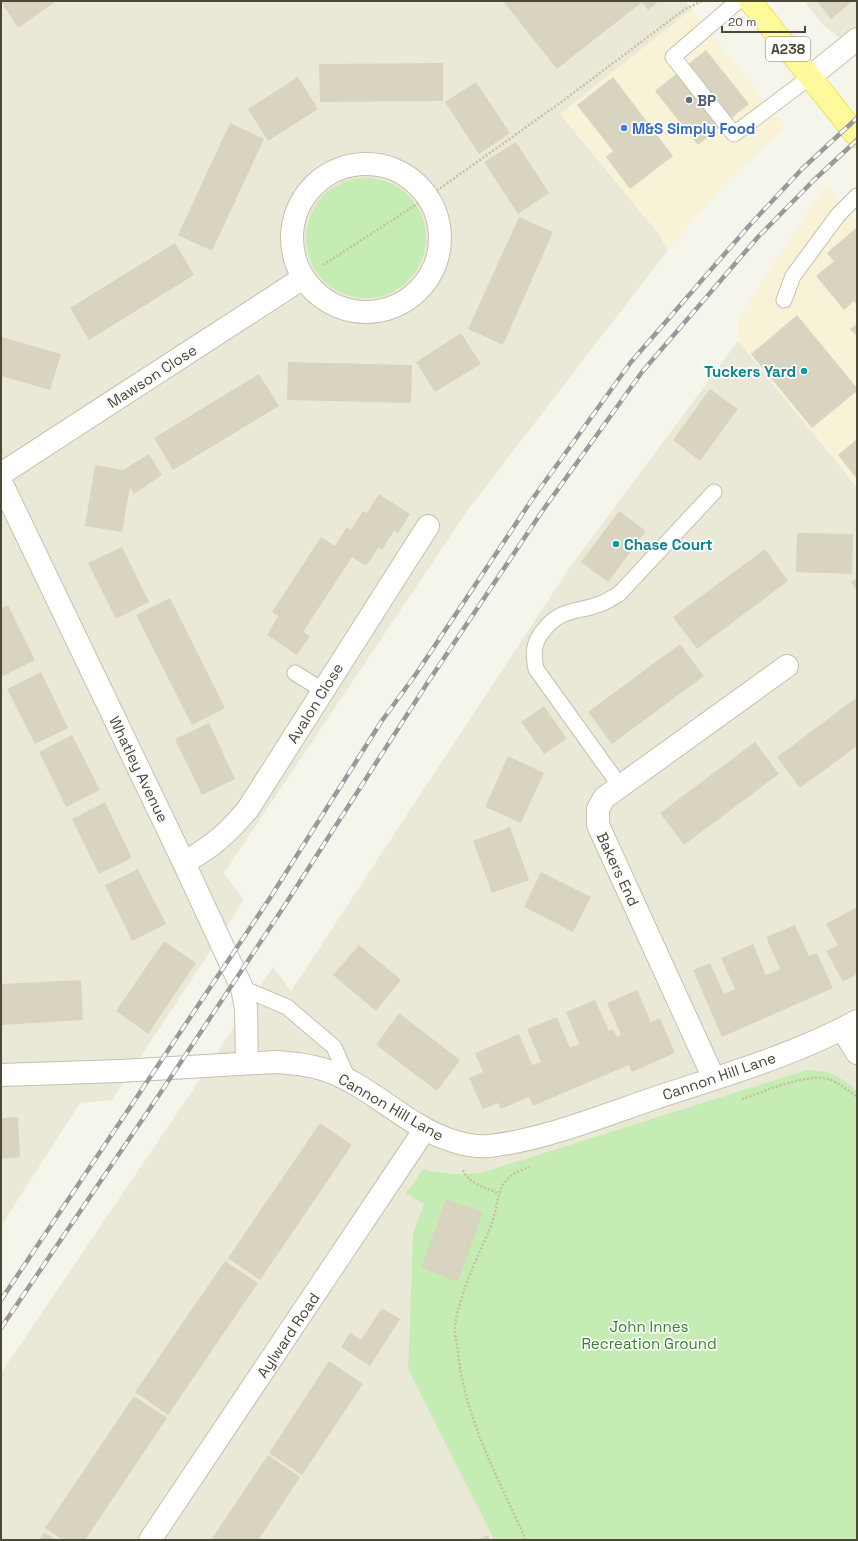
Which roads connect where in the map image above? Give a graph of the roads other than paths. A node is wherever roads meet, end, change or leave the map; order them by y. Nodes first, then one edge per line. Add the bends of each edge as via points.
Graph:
1 (738, 1) edge
2 (750, 1) edge
3 (857, 39) edge
4 (810, 77) junction
5 (857, 136) edge
6 (857, 196) edge
7 (303, 278) junction
8 (784, 300) dead end
9 (1, 474) edge
10 (1, 482) edge
11 (714, 492) dead end
12 (428, 526) dead end
13 (787, 666) dead end
14 (295, 673) dead end
15 (324, 691) junction
16 (620, 786) junction
17 (184, 863) junction
18 (242, 988) junction
19 (850, 1025) edge
20 (857, 1053) edge
21 (247, 1063) junction
22 (1, 1075) edge
23 (714, 1079) junction
24 (349, 1081) junction
25 (425, 1129) junction
26 (150, 1540) edge

1 - 4 lane via 673,57 734,134
2 - 4 main road, A238
3 - 4 street
4 - 5 main road, A238
6 - 8 lane via 838,215 793,276
7 - 7 street via 318,296 338,308 362,313 385,310 406,301 424,285 436,264 440,242 438,218 428,196 411,178 388,166 362,163 337,169 316,183 300,203 292,228 293,254
7 - 9 street, Mawson Close
10 - 17 street, Whatley Avenue
11 - 16 lane via 619,594 601,604 552,619 537,638 533,653 536,669
12 - 15 street, Avalon Close
13 - 16 street, Bakers End
14 - 15 lane
15 - 17 street, Avalon Close via 248,809 211,847
16 - 23 street, Bakers End via 604,798 598,809 598,825
17 - 18 street, Whatley Avenue
18 - 21 street, Whatley Avenue via 246,1008
18 - 24 lane via 288,1007 334,1047
19 - 20 street
19 - 23 street, Cannon Hill Lane via 809,1044
21 - 22 street, Cannon Hill Lane
21 - 24 street, Cannon Hill Lane via 300,1063 323,1069
23 - 25 street, Cannon Hill Lane via 547,1134 490,1146 458,1142
24 - 25 street, Cannon Hill Lane
25 - 26 street, Aylward Road

